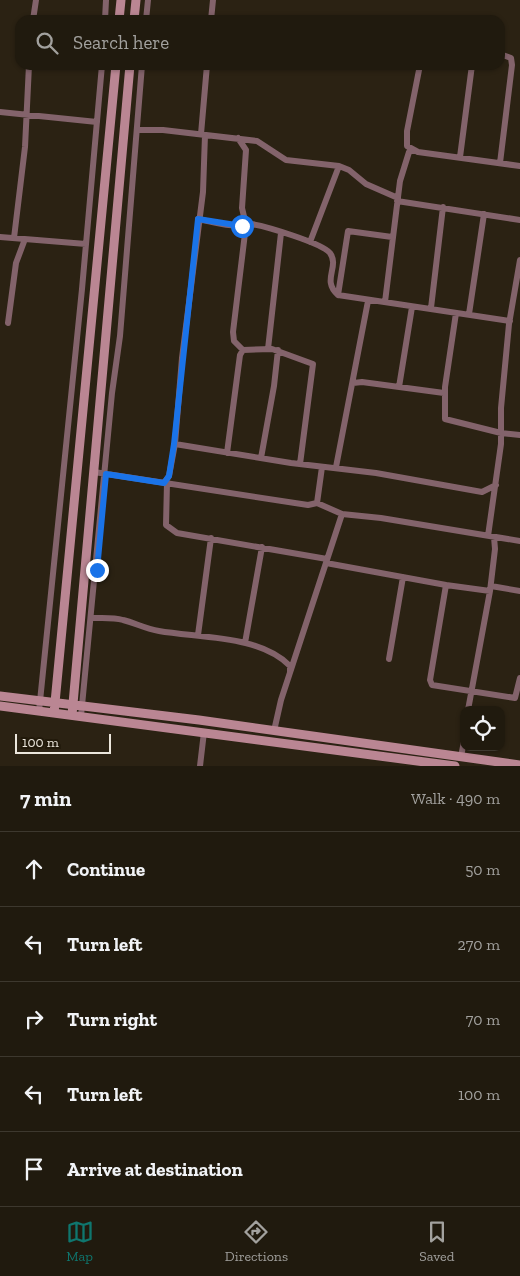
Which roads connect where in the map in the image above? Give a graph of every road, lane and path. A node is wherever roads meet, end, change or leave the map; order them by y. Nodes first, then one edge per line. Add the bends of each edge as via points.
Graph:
1 (36, 0) edge
2 (106, 0) edge
3 (121, 0) edge
4 (136, 0) edge
5 (148, 0) edge
6 (213, 0) edge
7 (34, 15) edge
8 (105, 15) edge
9 (120, 15) edge
10 (134, 15) edge
11 (146, 15) edge
12 (212, 15) edge
13 (505, 56) edge
14 (29, 70) edge
15 (102, 70) edge
16 (116, 70) edge
17 (130, 70) edge
18 (142, 70) edge
19 (208, 70) edge
20 (419, 70) edge
21 (471, 70) edge
22 (0, 112) edge
23 (27, 114) junction
24 (97, 122) junction
25 (138, 130) junction
26 (203, 134) junction
27 (238, 138) junction
28 (414, 150) junction
29 (460, 157) junction
30 (500, 163) junction
31 (339, 166) junction
32 (520, 166) edge
33 (398, 199) junction
34 (443, 207) junction
35 (484, 214) junction
36 (198, 219) junction
37 (520, 220) edge
38 (246, 225) junction
39 (281, 232) junction
40 (0, 237) edge
41 (392, 237) junction
42 (14, 238) junction
43 (25, 239) junction
44 (310, 242) junction
45 (86, 244) junction
46 (520, 263) edge
47 (338, 295) junction
48 (368, 301) junction
49 (384, 302) junction
50 (412, 307) junction
51 (431, 308) junction
52 (456, 312) junction
53 (469, 314) junction
54 (510, 321) junction
55 (8, 323) dead end
56 (268, 349) junction
57 (243, 350) junction
58 (278, 350) junction
59 (353, 384) junction
60 (399, 387) junction
61 (444, 393) junction
62 (501, 433) junction
63 (520, 435) edge
64 (174, 444) junction
65 (227, 453) junction
66 (261, 458) junction
67 (300, 464) junction
68 (322, 467) junction
69 (336, 467) junction
70 (77, 469) junction
71 (94, 472) junction
72 (106, 474) junction
73 (166, 483) junction
74 (496, 485) junction
75 (317, 503) junction
76 (342, 514) junction
77 (491, 536) junction
78 (211, 538) junction
79 (520, 541) edge
80 (262, 547) junction
81 (326, 561) junction
82 (403, 577) junction
83 (446, 584) junction
84 (490, 589) junction
85 (520, 591) edge
86 (92, 618) junction
87 (198, 636) junction
88 (244, 643) junction
89 (389, 659) dead end
90 (290, 673) junction
91 (520, 678) edge
92 (471, 692) junction
93 (0, 696) edge
94 (55, 703) junction
95 (0, 706) edge
96 (39, 706) junction
97 (469, 706) edge
98 (77, 711) junction
99 (54, 713) junction
100 (274, 731) junction
101 (204, 732) junction
102 (271, 741) junction
103 (461, 761) edge
104 (520, 765) edge
105 (200, 766) edge
106 (455, 766) edge

1 - 7 street
2 - 8 street
3 - 9 street
4 - 10 street
5 - 11 street
6 - 12 street
13 - 30 street via 511,58 512,65
14 - 23 street
15 - 24 street
16 - 70 street
17 - 71 street
18 - 25 street
19 - 26 street
20 - 28 street via 407,131 407,146
21 - 29 street
22 - 23 street
23 - 24 street
23 - 42 street
24 - 45 street
25 - 26 street
25 - 72 street
26 - 27 street
26 - 36 street via 203,192
27 - 31 street via 263,144 286,160
27 - 38 street via 246,150 242,208
28 - 29 street
28 - 33 street via 409,152 403,168
29 - 30 street
30 - 32 street
31 - 33 street via 366,184
31 - 44 street
33 - 34 street
33 - 41 street
34 - 35 street
34 - 51 street
35 - 37 street
35 - 53 street
36 - 38 street
36 - 64 street
38 - 39 street
38 - 57 street via 233,332 234,341
39 - 44 street
39 - 56 street
40 - 42 street
41 - 47 street via 348,231
41 - 49 street
42 - 43 street
43 - 45 street
43 - 55 street via 16,263
44 - 47 street via 329,252 332,259 329,280
45 - 96 street
46 - 54 street
47 - 48 street
48 - 49 street
48 - 59 street
49 - 50 street
50 - 51 street
50 - 60 street
51 - 52 street
52 - 53 street
52 - 61 street
53 - 54 street
54 - 62 street
56 - 57 street
56 - 58 street
57 - 65 street
58 - 66 street
58 - 67 street via 313,364
59 - 60 street via 362,382
59 - 69 street
60 - 61 street
61 - 62 street via 445,419
62 - 63 street
62 - 74 street
64 - 65 street
64 - 73 street
65 - 66 street
66 - 67 street
67 - 68 street
68 - 69 street
68 - 75 street
69 - 74 street via 482,492
70 - 71 street
70 - 94 street
71 - 72 street
71 - 98 street
72 - 73 street
72 - 86 street
73 - 75 street via 296,503
73 - 78 street via 168,529
74 - 77 street
75 - 76 street
76 - 77 street
76 - 81 street
77 - 79 street
77 - 84 street via 495,549
78 - 80 street
78 - 87 street
80 - 81 street
80 - 88 street
81 - 82 street
81 - 90 street
82 - 83 street
82 - 89 street
83 - 84 street
83 - 92 street via 430,680 432,684
84 - 85 street
84 - 92 street
86 - 87 street via 120,619 153,630
86 - 98 street
87 - 88 street
88 - 90 street via 284,660 290,666
90 - 100 street
91 - 92 street via 515,698
92 - 97 street
93 - 96 street
94 - 96 street
94 - 98 street
94 - 99 street
95 - 96 street
96 - 99 street
98 - 99 street
98 - 100 street
98 - 101 street
100 - 102 street
100 - 103 street
101 - 102 street
101 - 105 street
102 - 106 street
103 - 104 street

